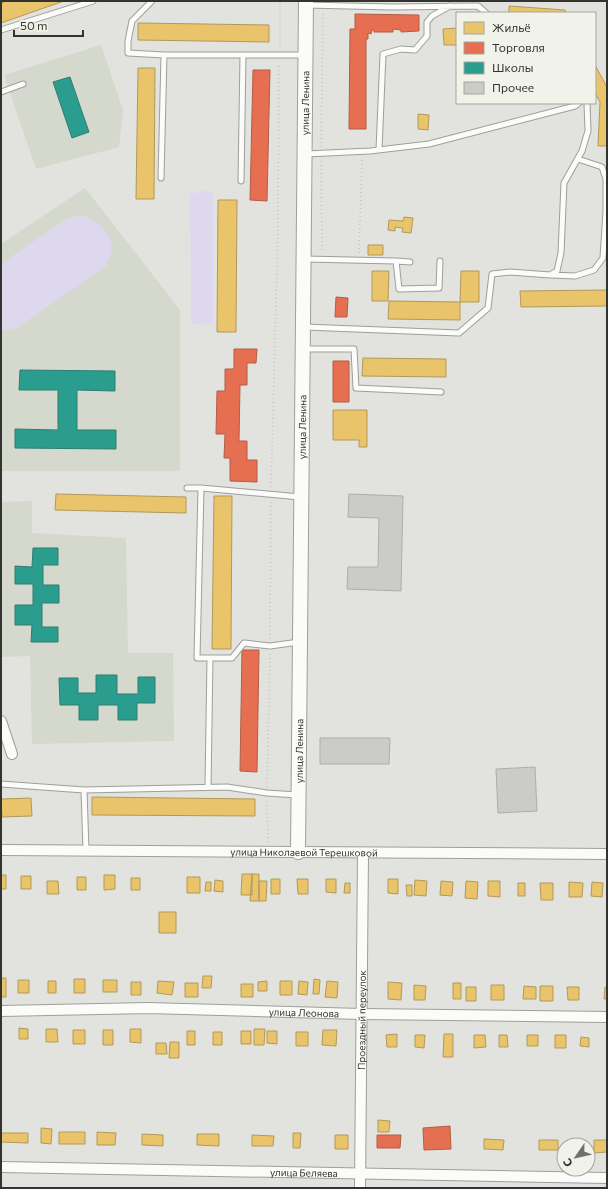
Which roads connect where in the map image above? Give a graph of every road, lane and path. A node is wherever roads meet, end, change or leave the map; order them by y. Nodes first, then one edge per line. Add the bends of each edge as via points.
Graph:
1 (93, 1) edge
2 (152, 1) edge
3 (280, 1) edge
4 (306, 3) edge
5 (323, 5) junction
6 (450, 6) junction
7 (485, 12) edge
8 (1, 30) edge
9 (164, 55) junction
10 (243, 55) junction
11 (306, 55) junction
12 (280, 56) junction
13 (23, 84) dead end
14 (1, 92) edge
15 (578, 104) edge
16 (587, 104) edge
17 (380, 150) junction
18 (362, 151) junction
19 (305, 154) junction
20 (321, 154) junction
21 (578, 159) junction
22 (161, 178) dead end
23 (241, 181) dead end
24 (304, 259) junction
25 (322, 259) junction
26 (359, 260) junction
27 (396, 261) junction
28 (440, 261) dead end
29 (410, 262) dead end
30 (550, 274) junction
31 (303, 327) junction
32 (303, 349) junction
33 (442, 392) dead end
34 (187, 488) dead end
35 (201, 488) junction
36 (271, 494) junction
37 (302, 497) junction
38 (300, 642) junction
39 (270, 646) junction
40 (210, 658) junction
41 (1, 721) edge
42 (12, 754) dead end
43 (1, 784) edge
44 (208, 787) junction
45 (84, 790) junction
46 (267, 793) junction
47 (298, 795) junction
48 (1, 850) edge
49 (86, 850) junction
50 (268, 851) junction
51 (298, 852) junction
52 (363, 853) junction
53 (607, 854) edge
54 (1, 1011) edge
55 (362, 1014) junction
56 (607, 1017) edge
57 (1, 1167) edge
58 (360, 1175) junction
59 (607, 1178) edge
60 (360, 1188) edge

1 - 8 lane
2 - 9 lane via 132,21 128,53
3 - 12 path
4 - 5 lane
4 - 11 street, улица Ленина
5 - 6 lane
5 - 20 path
6 - 7 lane via 478,6
6 - 17 lane via 432,16 427,22 427,36 415,50 401,49 384,54
9 - 10 lane
9 - 22 lane
10 - 12 lane
10 - 23 lane
11 - 12 lane
11 - 19 street, улица Ленина
12 - 36 path
13 - 14 lane
15 - 17 lane via 429,144
16 - 21 lane via 588,131
17 - 18 lane
18 - 20 lane
18 - 26 path
19 - 20 lane
19 - 24 street, улица Ленина
20 - 25 path
21 - 30 lane via 564,183 561,253 557,271
21 - 30 lane via 602,167 606,179 603,258 594,270 575,276
24 - 25 lane
24 - 31 street, улица Ленина
25 - 26 lane
26 - 27 lane
27 - 28 lane via 399,289 439,288
27 - 29 lane
30 - 31 lane via 492,274 488,308 459,333
31 - 32 street, улица Ленина
32 - 33 lane via 354,349 356,388
32 - 37 street, улица Ленина
34 - 35 lane
35 - 36 lane
35 - 40 lane via 196,658
36 - 37 lane
36 - 39 path
37 - 38 street, улица Ленина
38 - 39 lane
38 - 47 street, улица Ленина
39 - 40 lane via 244,643 232,658
39 - 46 path
40 - 44 lane
41 - 42 street
43 - 45 lane
44 - 45 lane
44 - 46 lane
45 - 49 lane
46 - 47 lane
46 - 50 path
47 - 51 street, улица Ленина
48 - 49 street, улица Николаевой Терешковой
49 - 50 street, улица Николаевой Терешковой
50 - 51 street, улица Николаевой Терешковой
51 - 52 street, улица Николаевой Терешковой
52 - 53 street, улица Николаевой Терешковой
52 - 55 street, Проездный переулок
54 - 55 street, улица Леонова via 148,1008
55 - 56 street, улица Леонова
55 - 58 street, Проездный переулок
57 - 58 street, улица Беляева
58 - 59 street, улица Беляева
58 - 60 street, Проездный переулок

